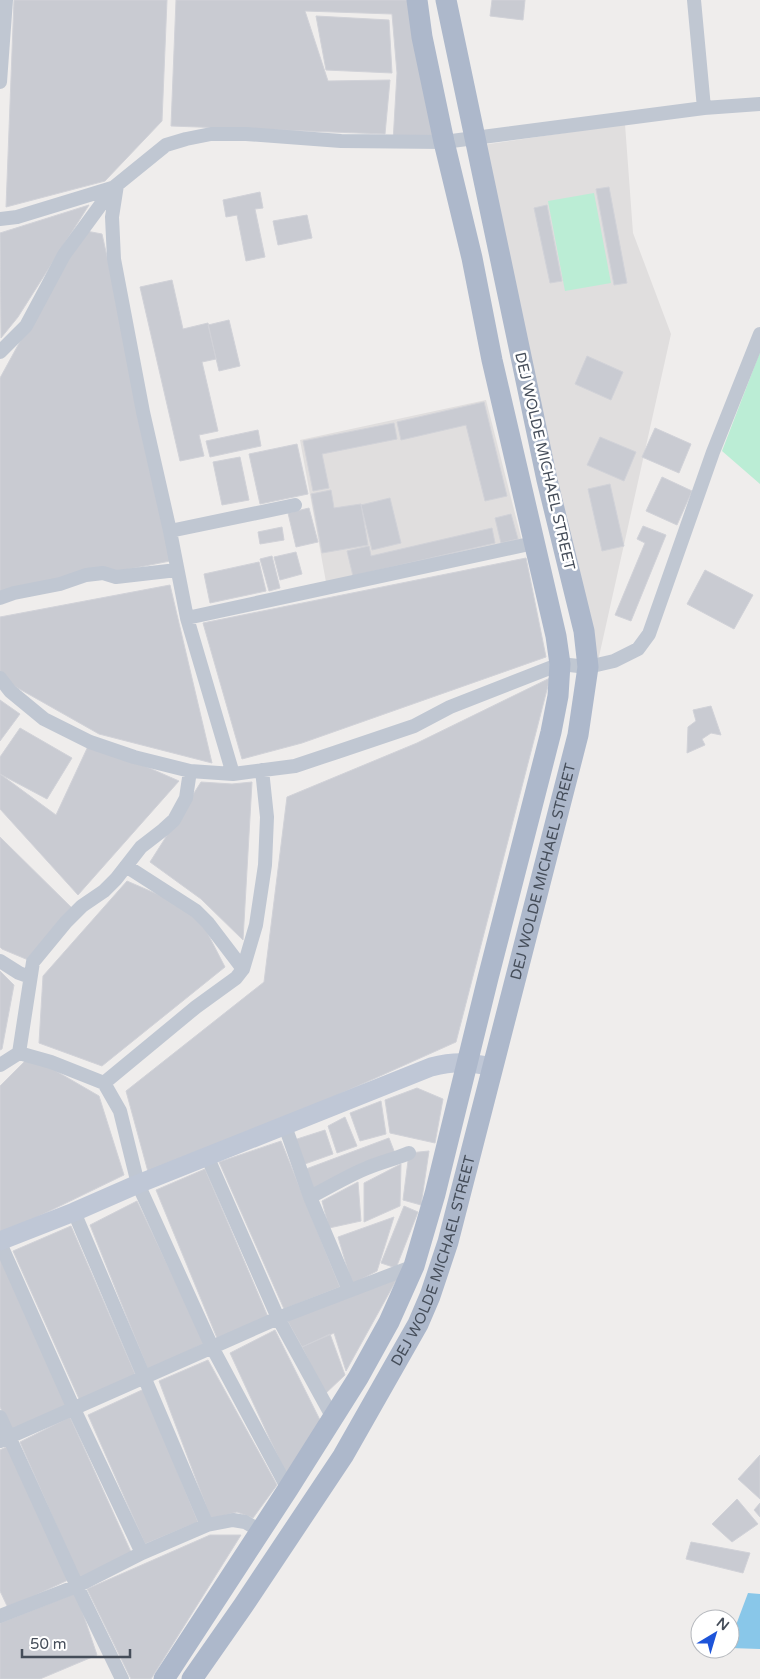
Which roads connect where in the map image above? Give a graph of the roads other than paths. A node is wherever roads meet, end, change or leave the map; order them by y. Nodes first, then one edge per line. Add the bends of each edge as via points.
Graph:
1 (6, 0) edge
2 (417, 0) edge
3 (446, 0) edge
4 (694, 0) edge
5 (0, 82) edge
6 (760, 104) edge
7 (704, 108) junction
8 (474, 139) junction
9 (444, 142) junction
10 (115, 186) junction
11 (0, 219) edge
12 (760, 334) edge
13 (0, 352) edge
14 (521, 358) junction
15 (492, 360) junction
16 (295, 505) dead end
17 (170, 531) junction
18 (534, 543) junction
19 (177, 570) junction
20 (0, 598) edge
21 (187, 618) junction
22 (560, 664) junction
23 (588, 667) junction
24 (0, 678) edge
25 (551, 732) junction
26 (578, 735) junction
27 (262, 770) junction
28 (190, 771) junction
29 (233, 774) junction
30 (126, 866) junction
31 (0, 961) edge
32 (243, 969) junction
33 (30, 977) junction
34 (19, 1053) junction
35 (467, 1062) junction
36 (0, 1065) edge
37 (493, 1067) junction
38 (104, 1083) junction
39 (285, 1126) junction
40 (409, 1153) dead end
41 (207, 1156) junction
42 (138, 1184) junction
43 (310, 1197) junction
44 (74, 1212) junction
45 (0, 1242) edge
46 (414, 1266) junction
47 (349, 1290) junction
48 (278, 1318) junction
49 (212, 1347) junction
50 (144, 1378) junction
51 (74, 1409) junction
52 (0, 1417) edge
53 (333, 1418) junction
54 (5, 1438) edge
55 (288, 1489) junction
56 (207, 1525) junction
57 (261, 1531) junction
58 (142, 1553) junction
59 (77, 1586) junction
60 (1, 1612) edge
61 (122, 1679) edge
62 (164, 1679) edge
63 (192, 1679) edge

1 - 5 street
2 - 9 main road, DEJ WOLDE MICHAEL STREET
3 - 8 main road, DEJ WOLDE MICHAEL STREET
4 - 7 street
6 - 7 street
7 - 8 street
8 - 9 street
8 - 14 main road, DEJ WOLDE MICHAEL STREET
9 - 10 street via 341,141 211,134 166,145
9 - 15 main road, DEJ WOLDE MICHAEL STREET
10 - 11 street via 17,217
10 - 13 street via 64,255 26,326
10 - 17 street via 112,217 114,259
12 - 23 street via 712,452 649,634 631,653
14 - 15 main road
14 - 23 main road, DEJ WOLDE MICHAEL STREET via 581,617
15 - 18 main road, DEJ WOLDE MICHAEL STREET
16 - 17 street
17 - 19 street
18 - 21 street
18 - 22 main road, DEJ WOLDE MICHAEL STREET
19 - 20 street via 116,577 103,572
19 - 21 street
21 - 29 street
22 - 23 street
22 - 25 main road, DEJ WOLDE MICHAEL STREET
22 - 27 street via 450,707 414,726 295,766
23 - 26 main road, DEJ WOLDE MICHAEL STREET
24 - 28 street via 10,691 44,719 90,742
25 - 26 street
25 - 35 main road, DEJ WOLDE MICHAEL STREET
26 - 37 main road, DEJ WOLDE MICHAEL STREET
27 - 29 street
27 - 32 street via 267,817 266,865 256,925
28 - 29 street
28 - 30 street via 186,798 174,820 141,846
30 - 32 street via 196,911
30 - 33 street via 104,891 66,922 33,962
31 - 33 street
32 - 38 street via 236,978
33 - 34 street
34 - 36 street
34 - 38 street
35 - 37 main road
35 - 39 main road via 431,1067
35 - 46 main road, DEJ WOLDE MICHAEL STREET via 436,1194
37 - 63 main road, DEJ WOLDE MICHAEL STREET via 448,1242 418,1324 343,1456
38 - 42 street via 120,1111
39 - 41 main road
39 - 43 street
40 - 43 street via 352,1175
41 - 42 main road
41 - 48 street
42 - 44 main road
42 - 49 street
43 - 47 street
44 - 45 main road
44 - 50 street
45 - 51 street
46 - 47 street
46 - 53 main road, DEJ WOLDE MICHAEL STREET via 389,1322
47 - 48 street
48 - 49 street
48 - 53 street
49 - 50 street
49 - 55 street
50 - 51 street
50 - 56 street
51 - 54 street
51 - 58 street
52 - 54 street
53 - 55 main road, DEJ WOLDE MICHAEL STREET
54 - 59 street
55 - 57 main road, DEJ WOLDE MICHAEL STREET
56 - 57 street via 233,1520 245,1522
56 - 58 street
57 - 62 main road, DEJ WOLDE MICHAEL STREET
58 - 59 street
59 - 60 street
59 - 61 street

